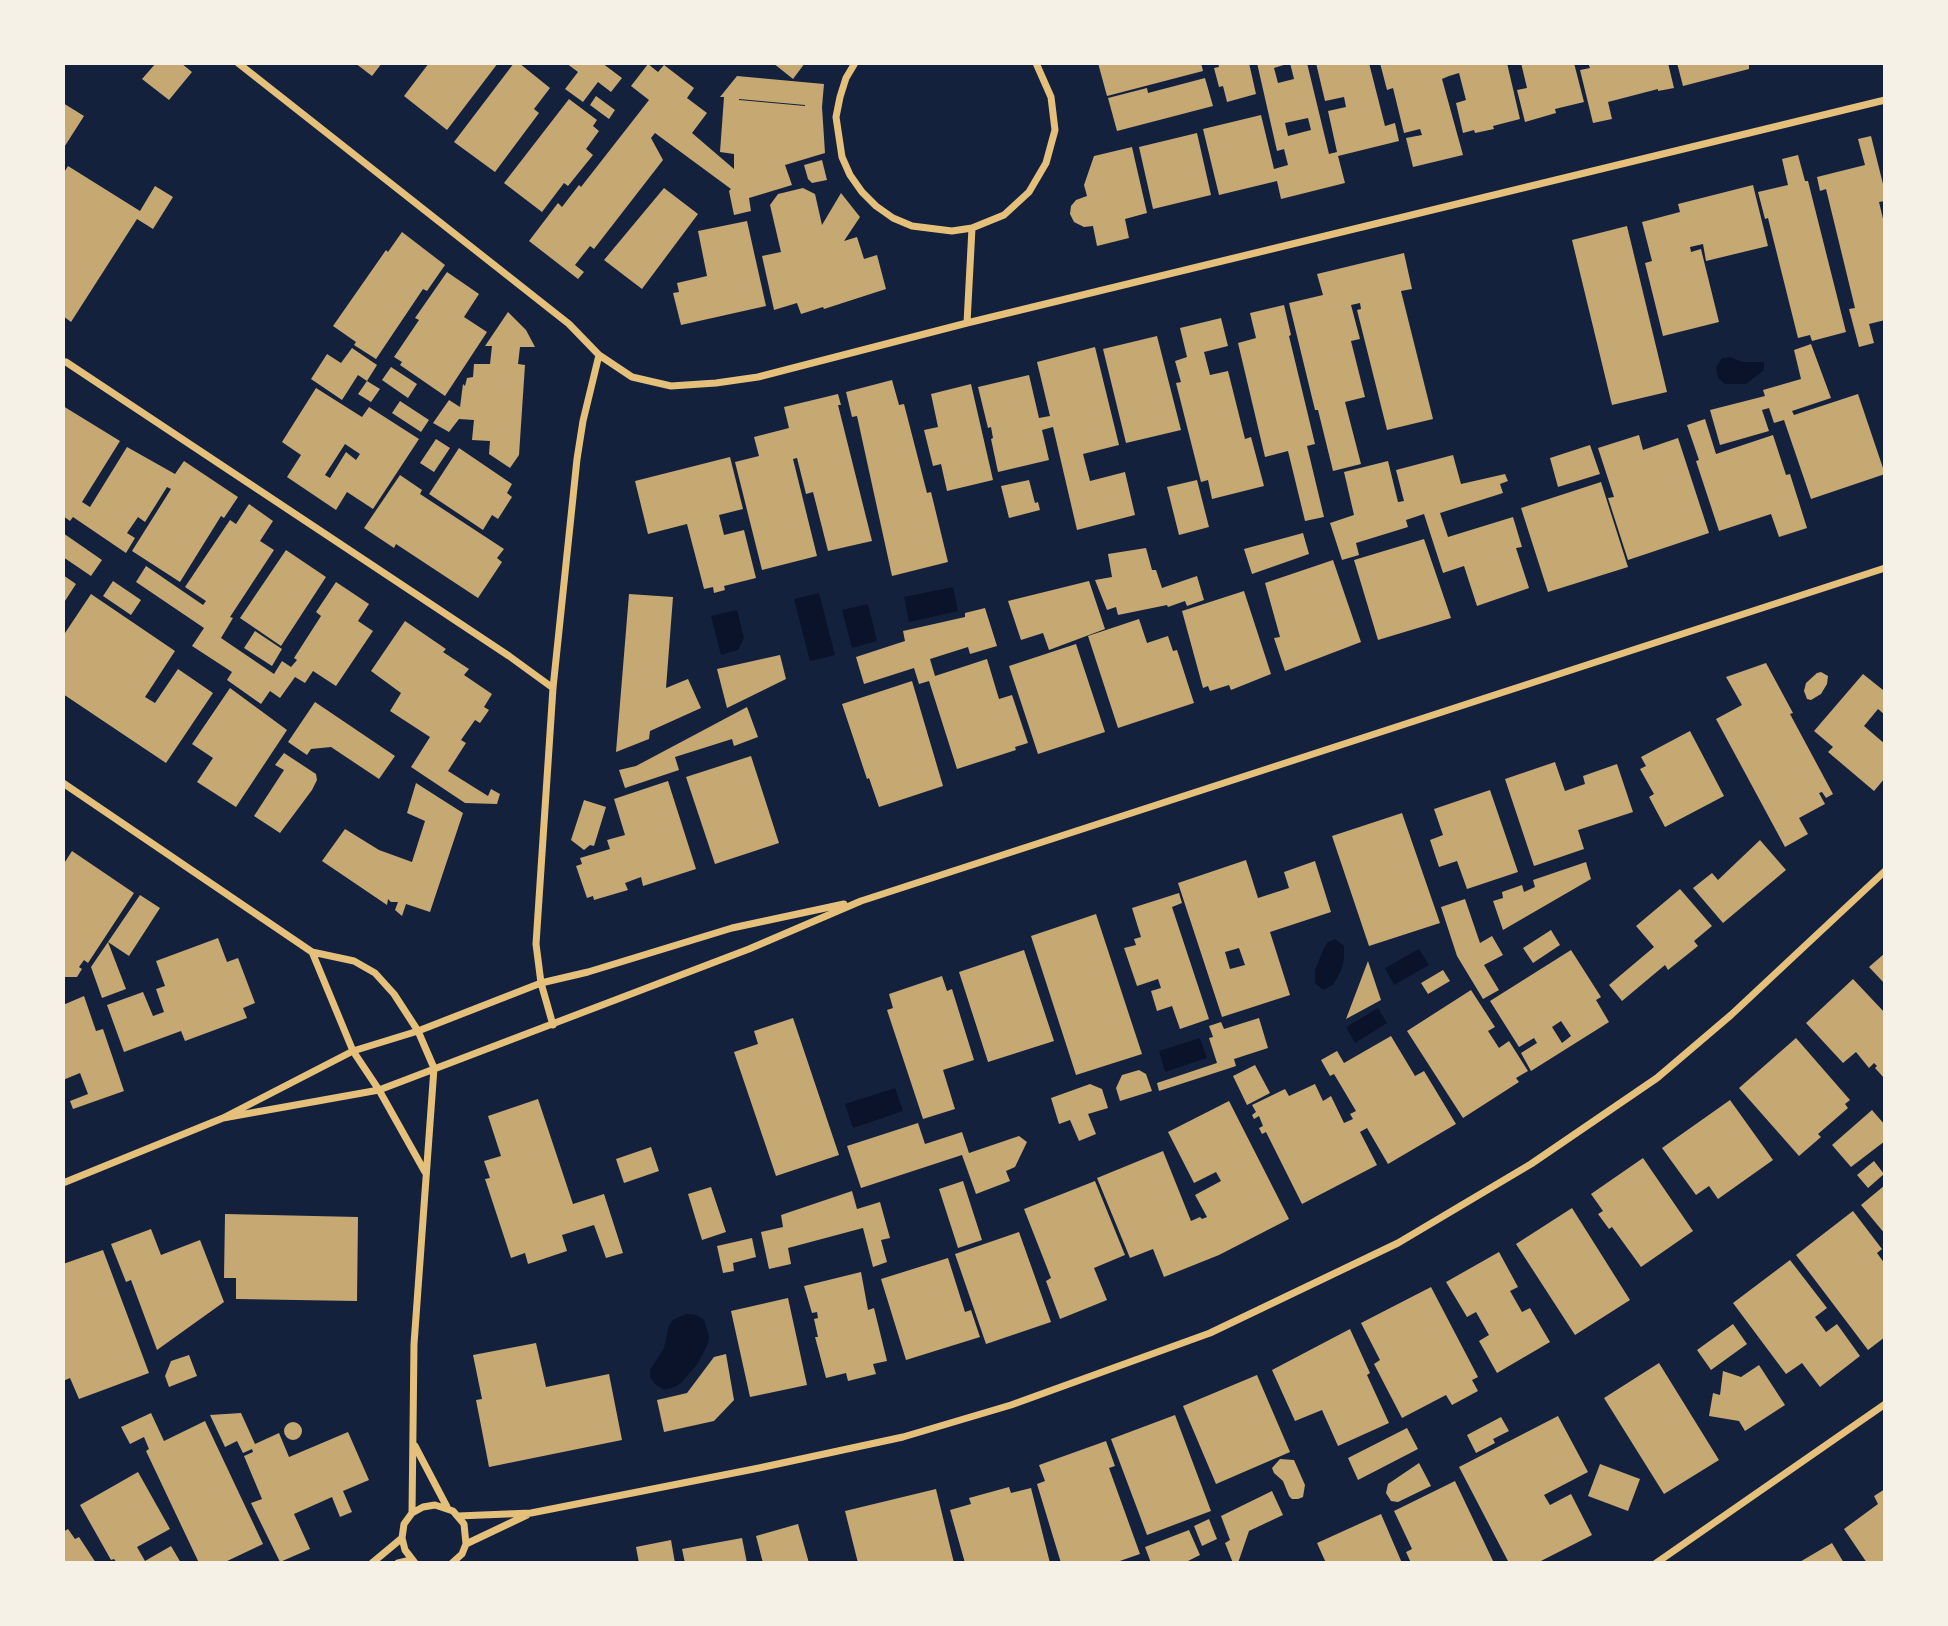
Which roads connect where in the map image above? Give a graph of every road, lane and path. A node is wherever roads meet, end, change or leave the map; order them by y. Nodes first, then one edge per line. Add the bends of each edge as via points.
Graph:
1 (238, 63) edge
2 (855, 63) edge
3 (1036, 63) edge
4 (1885, 100) edge
5 (972, 228) junction
6 (967, 323) junction
7 (599, 355) junction
8 (66, 362) dead end
9 (1885, 568) edge
10 (553, 688) junction
11 (63, 783) edge
12 (1885, 871) edge
13 (861, 901) junction
14 (312, 952) junction
15 (541, 983) junction
16 (553, 1025) junction
17 (418, 1031) junction
18 (354, 1051) junction
19 (434, 1068) junction
20 (379, 1090) junction
21 (223, 1118) junction
22 (426, 1173) junction
23 (63, 1183) edge
24 (1885, 1404) edge
25 (414, 1445) junction
26 (447, 1507) junction
27 (412, 1513) junction
28 (531, 1513) junction
29 (458, 1516) junction
30 (402, 1538) junction
31 (466, 1544) junction
32 (413, 1561) edge
33 (454, 1562) edge
34 (372, 1563) edge
35 (398, 1563) edge
36 (1656, 1563) edge

1 - 7 street via 569,324
2 - 5 street via 846,78 836,117 842,157 856,184 876,206 912,226 952,231
3 - 5 street via 1051,97 1055,131 1046,163 1029,192 1004,215
4 - 6 street
5 - 6 street
6 - 7 street via 758,377 716,383 671,386 632,377
7 - 10 street via 577,459
8 - 10 street
9 - 13 street
10 - 15 street via 536,944
11 - 14 street
12 - 28 street via 1657,1078 1520,1170 1398,1243 1315,1284 1210,1332 1011,1405 903,1437
13 - 15 street via 732,928
13 - 16 street
14 - 17 street via 354,961 375,973
14 - 18 street
15 - 16 street
15 - 17 street
16 - 19 street
17 - 18 street
17 - 19 street
18 - 20 street
18 - 21 street
19 - 20 street
19 - 22 street
20 - 21 street
20 - 22 street
21 - 23 street
22 - 25 street via 414,1344
24 - 36 street
25 - 26 street
25 - 27 street
26 - 27 street via 423,1507
26 - 29 street
27 - 30 street
28 - 29 street
28 - 31 street
29 - 31 street
30 - 32 street
30 - 34 street
31 - 33 street
32 - 35 street

